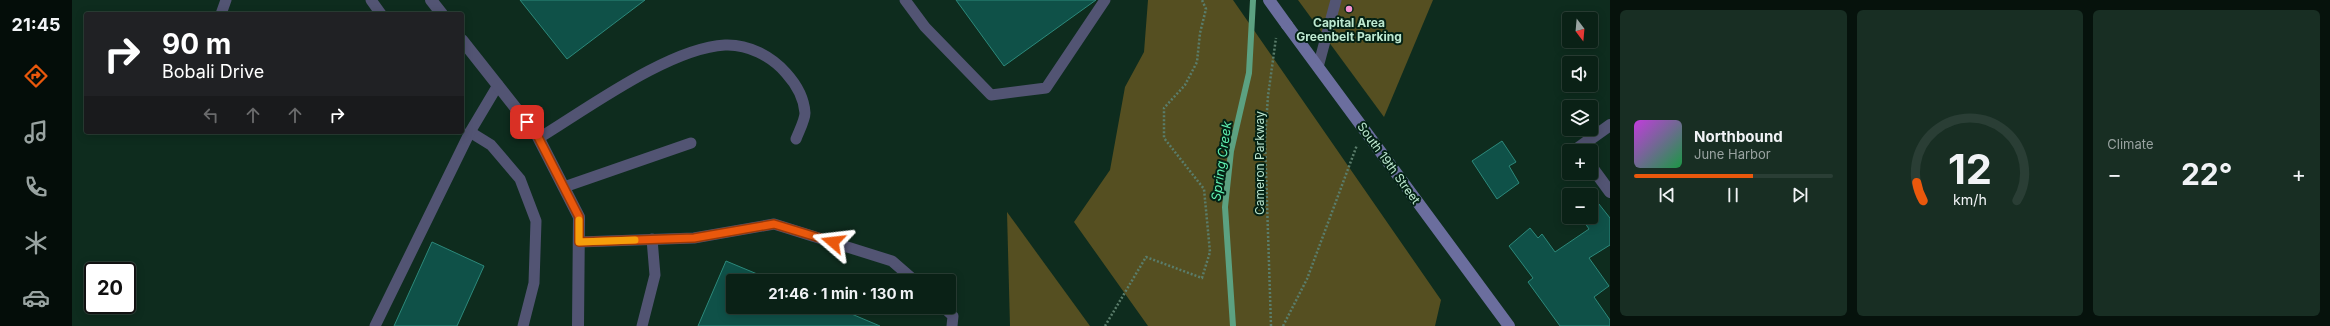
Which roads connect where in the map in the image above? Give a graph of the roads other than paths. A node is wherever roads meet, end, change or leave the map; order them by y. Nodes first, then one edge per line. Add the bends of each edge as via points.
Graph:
1 (226, 0) edge
2 (371, 0) edge
3 (431, 0) edge
4 (905, 0) edge
5 (1105, 0) edge
6 (1269, 0) edge
7 (1336, 0) edge
8 (222, 12) edge
9 (380, 12) edge
10 (440, 12) edge
11 (464, 42) edge
12 (1318, 67) junction
13 (498, 85) junction
14 (1610, 125) edge
15 (470, 132) junction
16 (538, 138) junction
17 (796, 139) dead end
18 (691, 142) dead end
19 (1586, 144) edge
20 (1598, 176) edge
21 (564, 187) junction
22 (1610, 192) edge
23 (652, 239) junction
24 (579, 242) junction
25 (906, 274) edge
26 (951, 314) edge
27 (375, 326) edge
28 (523, 326) edge
29 (578, 326) edge
30 (642, 326) edge
31 (952, 326) edge
32 (1509, 326) edge

1 - 8 lane
2 - 9 lane
3 - 10 street
4 - 5 lane via 925,27 991,94 1046,88
6 - 12 street, South 19th Street, bridge via 1282,28
7 - 12 lane
11 - 13 street
12 - 32 street, South 19th Street
13 - 15 lane
13 - 16 street
14 - 19 street
15 - 27 lane
15 - 28 lane via 491,145 520,179 536,221 534,283
16 - 17 lane via 658,66 690,53 725,45 752,49 775,61 798,87 805,114
16 - 21 street
18 - 21 lane
20 - 22 street
21 - 24 street via 579,217
23 - 24 lane
23 - 25 lane via 694,238 774,224 892,261
23 - 30 lane via 655,275
24 - 29 street
26 - 31 lane via 953,316

